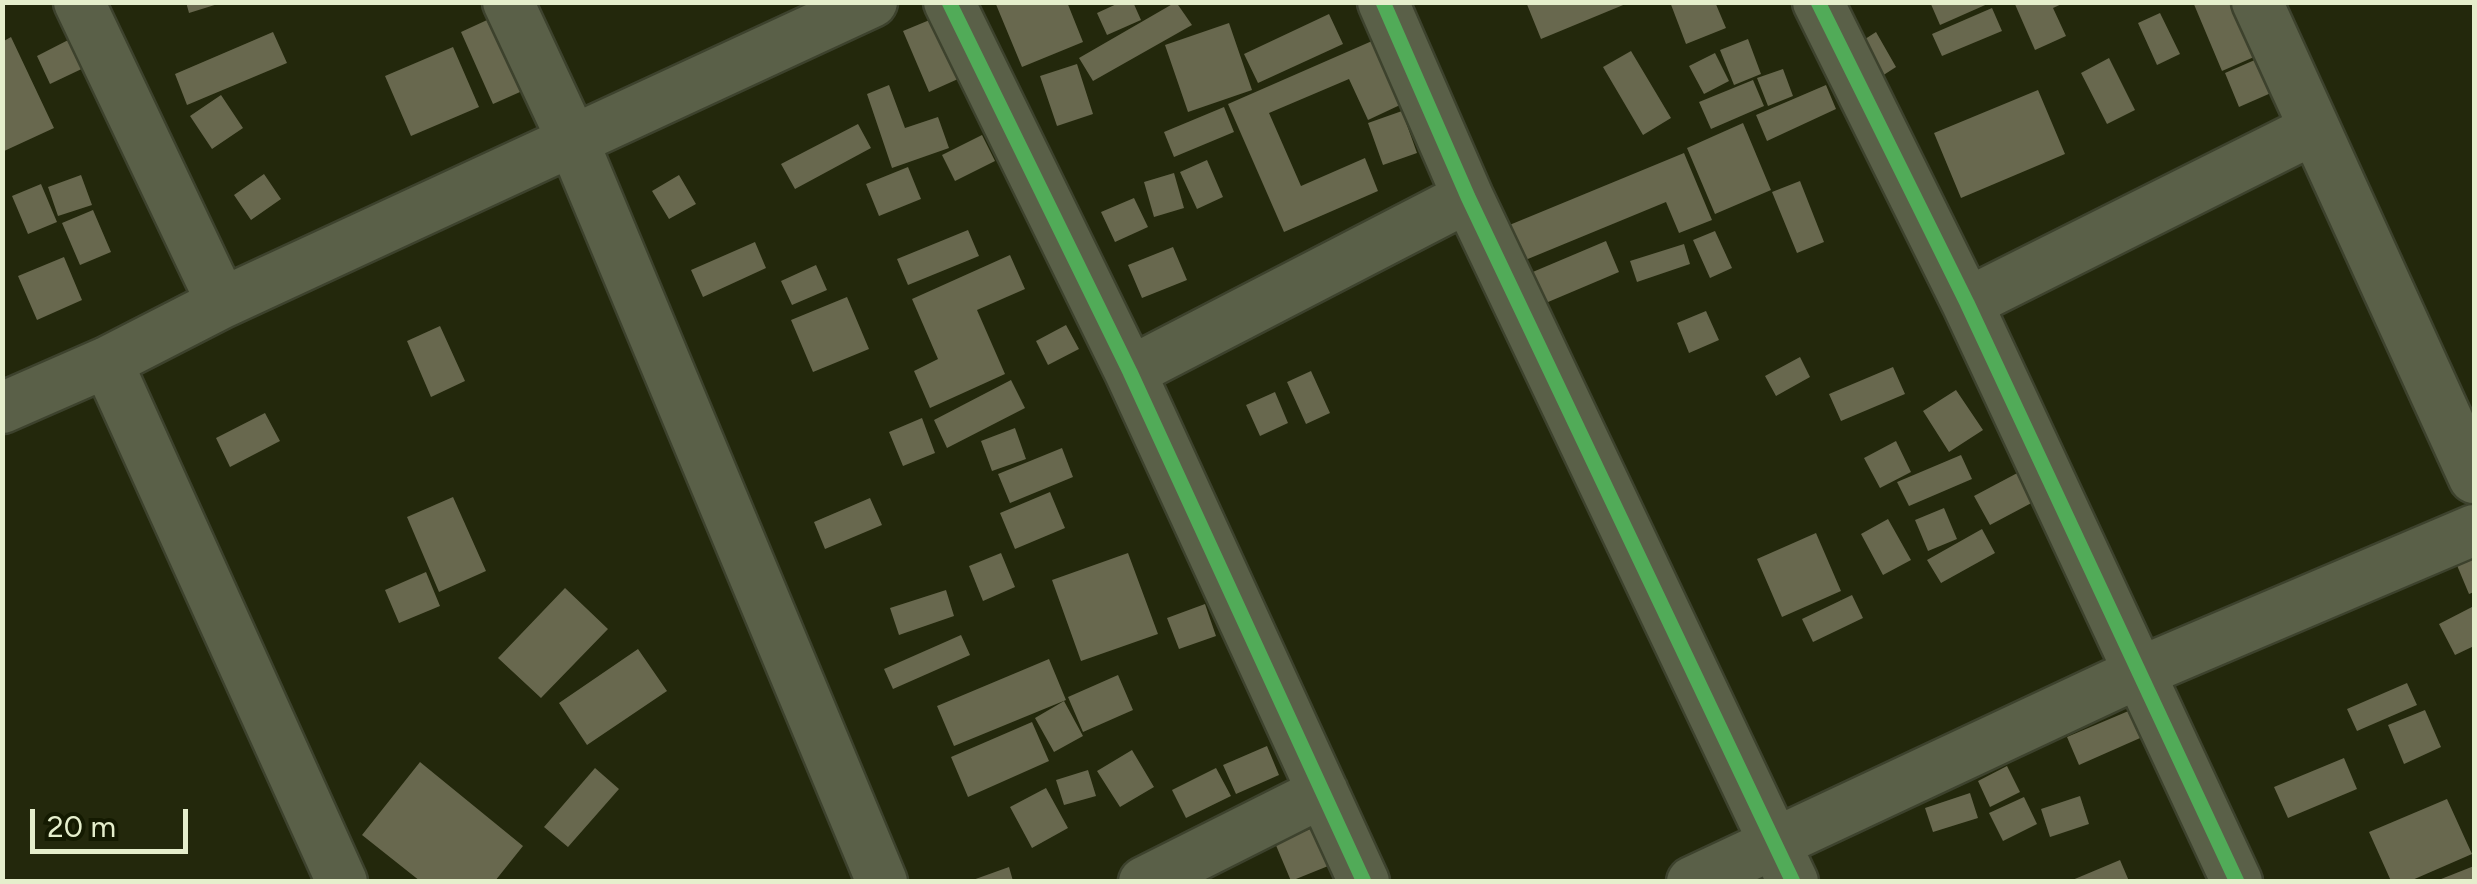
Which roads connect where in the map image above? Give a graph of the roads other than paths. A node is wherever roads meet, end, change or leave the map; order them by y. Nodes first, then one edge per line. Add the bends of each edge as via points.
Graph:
1 (79, 2) edge
2 (508, 2) edge
3 (872, 2) edge
4 (949, 2) edge
5 (1383, 2) edge
6 (1818, 2) edge
7 (2257, 2) edge
8 (2314, 129) junction
9 (572, 139) junction
10 (1468, 197) junction
11 (1966, 302) junction
12 (222, 303) junction
13 (107, 362) junction
14 (1130, 372) junction
15 (2, 408) edge
16 (2474, 478) edge
17 (2474, 530) edge
18 (2140, 672) junction
19 (1323, 792) junction
20 (1784, 863) edge
21 (342, 882) edge
22 (882, 882) edge
23 (1144, 882) edge
24 (1364, 882) edge
25 (1692, 882) edge
26 (2237, 882) edge

1 - 12 street
2 - 9 street
3 - 9 street
4 - 14 street
5 - 10 street
6 - 11 street
7 - 8 street
8 - 11 street
8 - 16 street
9 - 12 street
9 - 22 street
10 - 14 street
10 - 20 street
11 - 18 street
12 - 13 street
13 - 15 street
13 - 21 street
14 - 19 street
17 - 18 street
18 - 20 street
18 - 26 street
19 - 23 street
19 - 24 street
20 - 25 street

